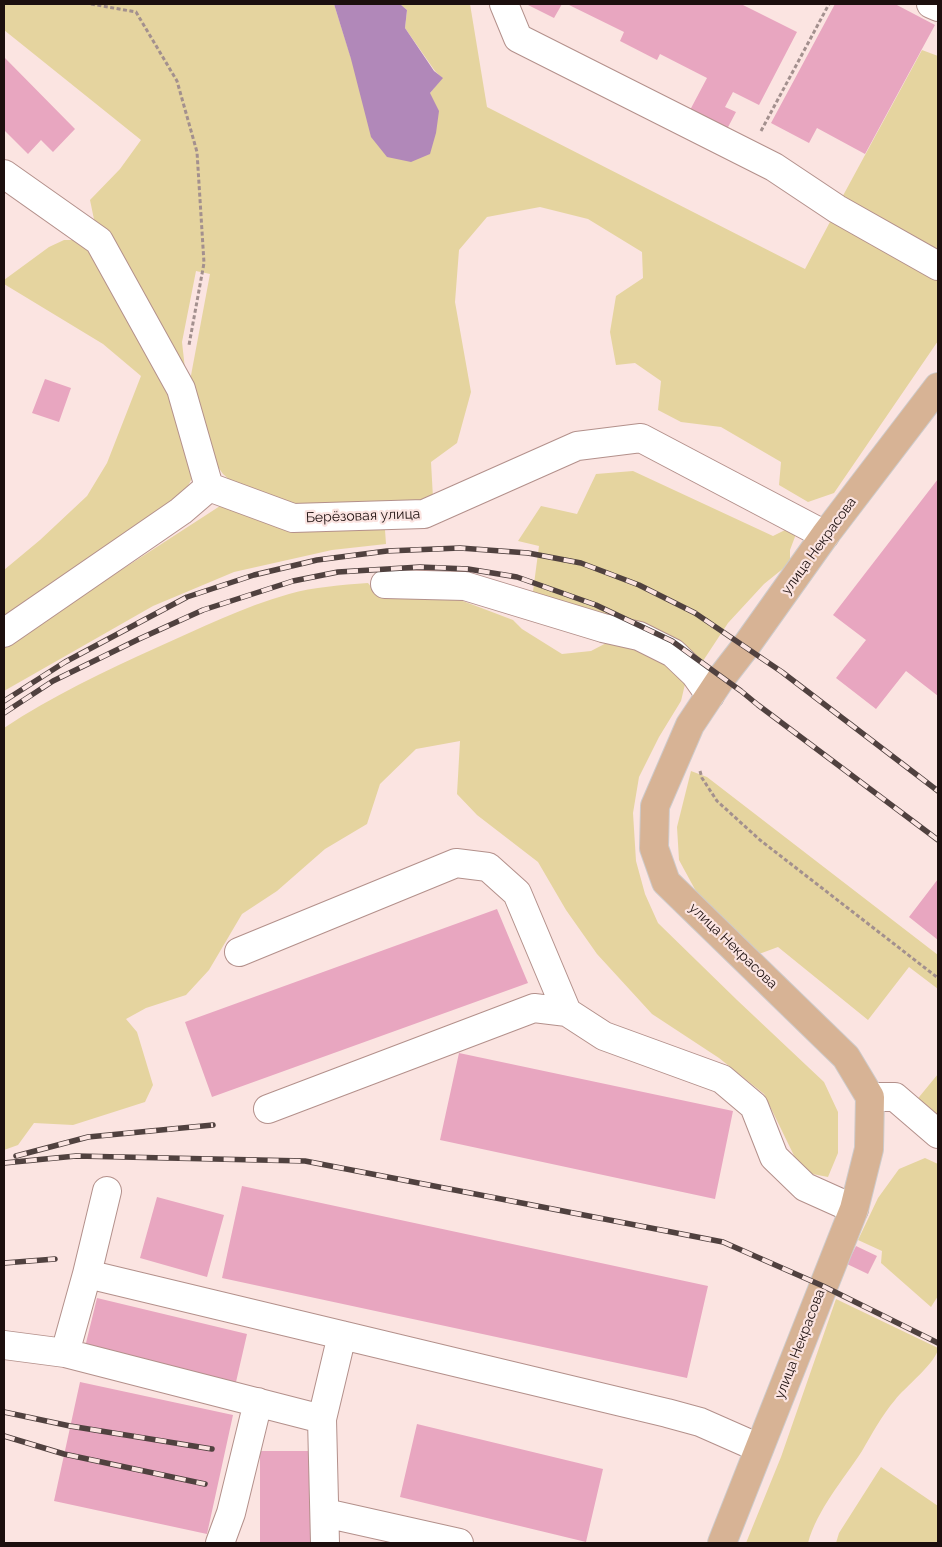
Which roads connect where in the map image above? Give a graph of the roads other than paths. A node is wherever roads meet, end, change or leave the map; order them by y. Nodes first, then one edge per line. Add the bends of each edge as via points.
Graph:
1 (504, 4) edge
2 (931, 4) edge
3 (938, 7) edge
4 (4, 174) edge
5 (938, 266) edge
6 (938, 387) edge
7 (208, 487) junction
8 (825, 535) junction
9 (384, 584) dead end
10 (4, 633) edge
11 (710, 695) junction
12 (239, 952) dead end
13 (566, 1012) junction
14 (870, 1097) junction
15 (268, 1109) dead end
16 (938, 1134) edge
17 (107, 1191) dead end
18 (854, 1209) junction
19 (87, 1274) junction
20 (342, 1335) junction
21 (4, 1346) edge
22 (65, 1353) junction
23 (258, 1402) junction
24 (322, 1419) junction
25 (759, 1448) junction
26 (325, 1513) junction
27 (220, 1543) edge
28 (325, 1543) edge
29 (459, 1543) edge
30 (722, 1543) edge

1 - 5 street via 518,38 774,166 837,209
2 - 3 street
4 - 7 street via 98,241 181,389
6 - 8 main road, улица Некрасова
7 - 8 street, Берёзовая улица via 294,518 424,514 577,446 641,438
7 - 10 street via 181,511
8 - 11 main road, улица Некрасова
9 - 11 street via 465,586 639,636 673,653 695,674
11 - 14 main road, улица Некрасова via 690,725 654,806 654,848 666,882 846,1057
12 - 13 street via 456,863 488,867 517,893
13 - 15 street via 534,1008
13 - 18 street via 604,1036 722,1079 754,1106 774,1157 805,1187
14 - 16 street via 895,1097
14 - 18 main road, улица Некрасова via 869,1149
17 - 19 street
18 - 25 main road, улица Некрасова
19 - 20 street
19 - 22 street
20 - 24 street
20 - 25 street via 675,1415 700,1422
21 - 22 street
22 - 23 street
23 - 24 street
23 - 27 street via 231,1513
24 - 26 street
25 - 30 main road, улица Некрасова
26 - 28 street
26 - 29 street

